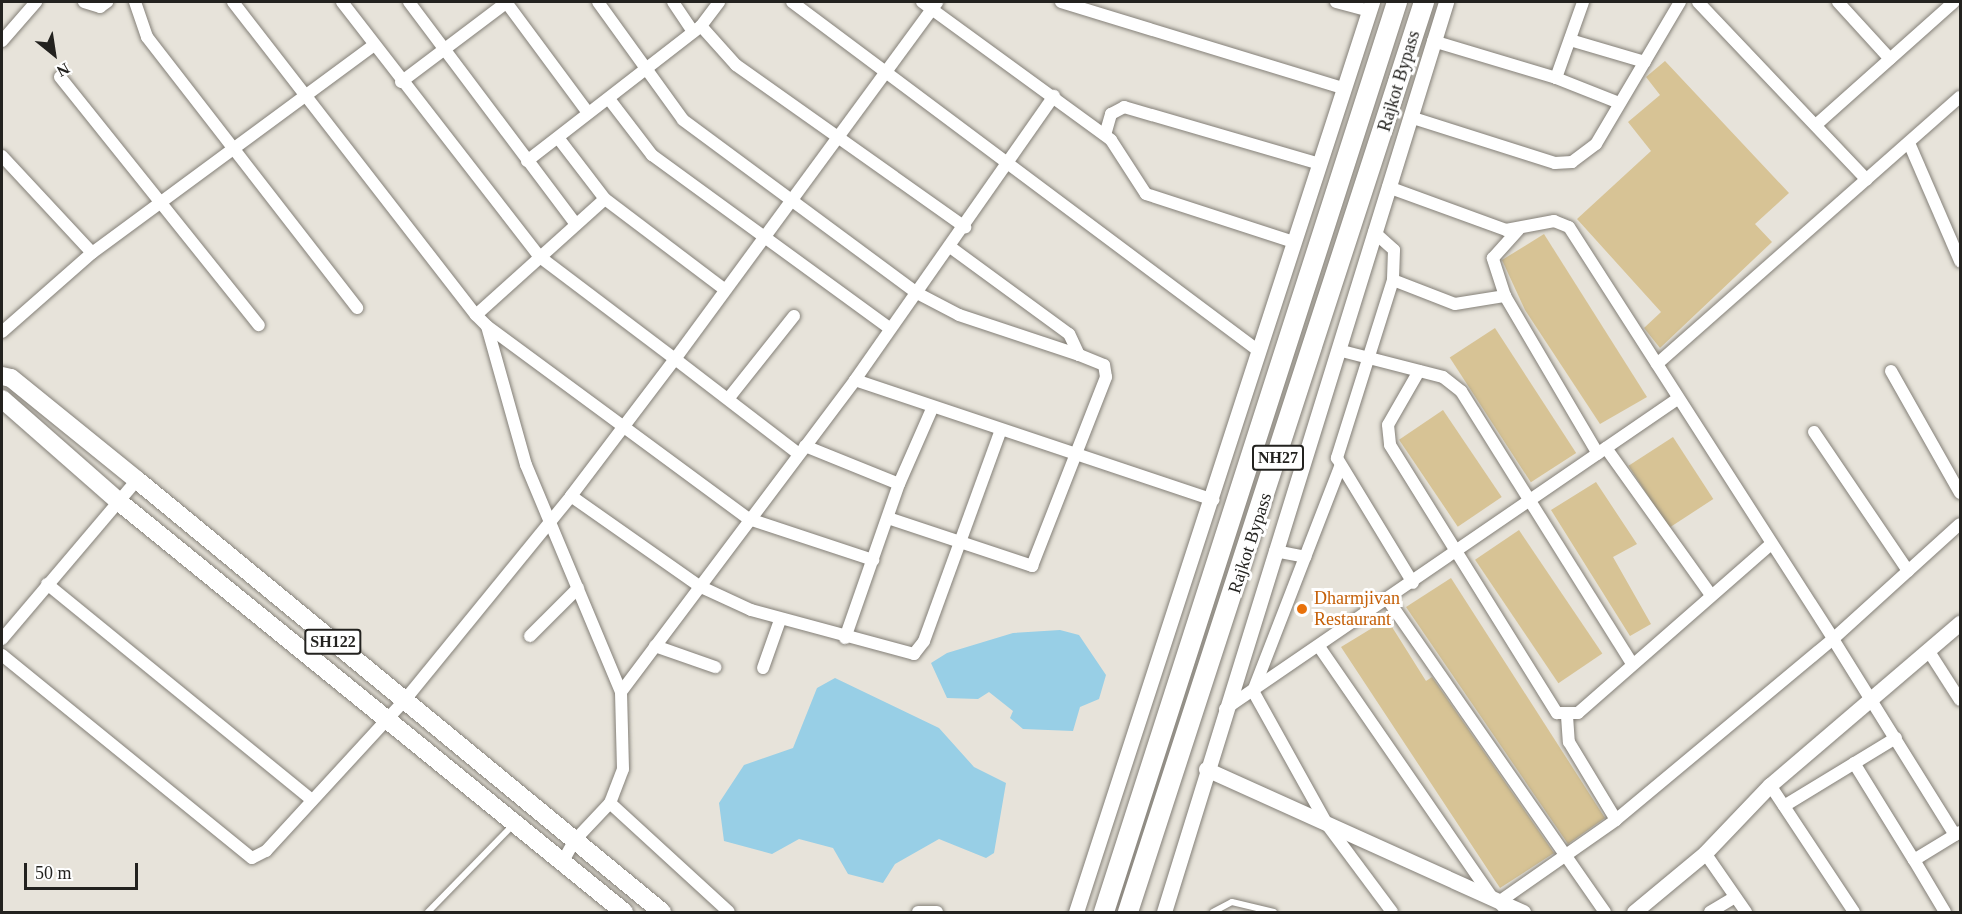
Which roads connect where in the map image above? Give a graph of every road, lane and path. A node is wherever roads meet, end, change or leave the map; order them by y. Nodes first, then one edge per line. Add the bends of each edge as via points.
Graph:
1 (36, 2) edge
2 (84, 2) edge
3 (108, 2) edge
4 (135, 2) edge
5 (233, 2) edge
6 (342, 2) edge
7 (409, 2) edge
8 (507, 2) edge
9 (598, 2) edge
10 (673, 2) edge
11 (719, 2) edge
12 (792, 2) edge
13 (1061, 2) edge
14 (1336, 2) edge
15 (1397, 2) edge
16 (1424, 2) edge
17 (1446, 2) edge
18 (1583, 2) edge
19 (1680, 2) edge
20 (1698, 2) edge
21 (1838, 2) edge
22 (1954, 2) edge
23 (930, 4) edge
24 (1371, 6) edge
25 (697, 29) junction
26 (1570, 40) junction
27 (2, 41) edge
28 (1433, 41) junction
29 (373, 46) junction
30 (445, 47) junction
31 (1890, 59) junction
32 (1645, 62) junction
33 (646, 69) junction
34 (885, 74) junction
35 (60, 77) dead end
36 (1556, 78) junction
37 (401, 82) junction
38 (1345, 89) junction
39 (1054, 96) junction
40 (308, 97) junction
41 (1960, 98) edge
42 (609, 99) junction
43 (1619, 103) junction
44 (588, 113) junction
45 (1410, 117) junction
46 (1817, 124) junction
47 (1105, 135) junction
48 (838, 137) junction
49 (559, 138) junction
50 (1909, 143) junction
51 (233, 151) junction
52 (2, 156) edge
53 (527, 161) junction
54 (1008, 163) junction
55 (1320, 164) junction
56 (1867, 180) junction
57 (1388, 187) junction
58 (605, 199) junction
59 (792, 200) junction
60 (159, 204) junction
61 (574, 222) junction
62 (964, 227) junction
63 (1518, 230) junction
64 (1374, 232) junction
65 (766, 234) junction
66 (1294, 242) junction
67 (950, 247) junction
68 (92, 253) junction
69 (540, 257) junction
70 (1960, 261) edge
71 (1393, 280) junction
72 (724, 289) junction
73 (917, 293) junction
74 (1504, 296) junction
75 (357, 308) dead end
76 (476, 315) junction
77 (794, 316) dead end
78 (259, 325) dead end
79 (487, 326) junction
80 (889, 328) junction
81 (2, 332) edge
82 (1338, 350) junction
83 (1260, 352) junction
84 (1079, 355) junction
85 (1367, 357) junction
86 (675, 359) junction
87 (1658, 364) junction
88 (1419, 371) junction
89 (1891, 371) dead end
90 (2, 375) edge
91 (855, 380) junction
92 (2, 399) edge
93 (728, 399) junction
94 (1676, 400) junction
95 (932, 409) junction
96 (622, 427) junction
97 (1001, 430) junction
98 (1814, 432) dead end
99 (802, 450) junction
100 (1602, 451) junction
101 (1077, 453) junction
102 (1340, 466) junction
103 (137, 480) junction
104 (899, 484) junction
105 (1960, 493) edge
106 (571, 496) junction
107 (1213, 500) junction
108 (118, 501) junction
109 (1531, 501) junction
110 (749, 519) junction
111 (891, 519) junction
112 (1960, 524) edge
113 (549, 525) junction
114 (1771, 544) junction
115 (958, 545) junction
116 (1275, 551) junction
117 (1455, 554) junction
118 (1305, 556) junction
119 (873, 560) junction
120 (1908, 572) junction
121 (1413, 583) junction
122 (47, 584) junction
123 (699, 586) junction
124 (578, 588) junction
125 (1711, 595) junction
126 (1388, 600) junction
127 (780, 620) junction
128 (1960, 623) edge
129 (530, 636) dead end
130 (845, 638) junction
131 (2, 639) edge
132 (1833, 639) junction
133 (655, 646) junction
134 (1320, 648) junction
135 (1928, 650) junction
136 (2, 655) edge
137 (1632, 664) junction
138 (715, 667) dead end
139 (763, 668) dead end
140 (1253, 691) junction
141 (621, 692) junction
142 (1871, 697) junction
143 (1960, 700) edge
144 (404, 701) junction
145 (1225, 709) junction
146 (1567, 716) junction
147 (387, 719) junction
148 (1896, 738) junction
149 (1854, 764) junction
150 (1206, 769) junction
151 (1770, 785) junction
152 (312, 800) junction
153 (609, 803) junction
154 (1784, 806) junction
155 (1616, 819) junction
156 (514, 824) junction
157 (1328, 826) junction
158 (1958, 833) edge
159 (574, 840) junction
160 (1705, 853) junction
161 (1566, 855) junction
162 (1914, 860) junction
163 (562, 863) junction
164 (1735, 897) junction
165 (1500, 904) edge
166 (643, 907) edge
167 (428, 912) edge
168 (624, 912) edge
169 (662, 912) edge
170 (729, 912) edge
171 (918, 912) edge
172 (937, 912) edge
173 (1076, 912) edge
174 (1104, 912) edge
175 (1128, 912) edge
176 (1164, 912) edge
177 (1213, 912) edge
178 (1274, 912) edge
179 (1392, 912) edge
180 (1522, 912) edge
181 (1605, 912) edge
182 (1634, 912) edge
183 (1710, 912) edge
184 (1746, 912) edge
185 (1854, 912) edge
186 (1945, 912) edge

1 - 27 street
2 - 3 street via 100,7
4 - 51 street via 147,37
5 - 40 street
6 - 29 street
7 - 30 street
8 - 30 street
8 - 44 street
9 - 33 street
10 - 25 street
11 - 25 street
12 - 34 street
13 - 38 street
14 - 24 street
15 - 174 highway, Rajkot Bypass / NH27
16 - 175 highway, Rajkot Bypass / NH27
17 - 28 street
18 - 26 street
19 - 32 street
20 - 46 street
21 - 31 street
22 - 31 street
23 - 34 street
23 - 39 street
24 - 38 street
25 - 33 street
25 - 48 street via 736,64
26 - 32 street
26 - 36 street
28 - 36 street
28 - 45 street
29 - 37 street
29 - 40 street
30 - 37 street
30 - 53 street
31 - 46 street
32 - 43 street
33 - 42 street
33 - 59 street via 690,127
34 - 48 street
34 - 54 street
35 - 60 street
36 - 43 street
37 - 69 street
38 - 55 street
39 - 47 street
39 - 54 street
40 - 51 street
40 - 76 street
41 - 50 street
42 - 44 street
42 - 65 street via 652,155
43 - 45 street via 1592,149 1563,164
44 - 49 street
45 - 57 street
46 - 56 street
47 - 55 street via 1111,114 1124,107
47 - 66 street via 1141,189 1154,198
48 - 59 street
48 - 62 street
49 - 53 street
49 - 58 street
50 - 56 street
50 - 70 street
51 - 60 street
51 - 75 street
52 - 68 street
53 - 61 street
54 - 62 street
54 - 83 street
55 - 66 street
56 - 87 street
57 - 63 street
57 - 64 street
58 - 61 street
58 - 72 street
59 - 65 street
59 - 73 street
60 - 68 street
60 - 78 street
61 - 69 street
62 - 67 street
63 - 74 street via 1493,258
63 - 87 street via 1554,220 1569,227
64 - 71 street via 1394,250
64 - 82 street
65 - 72 street
65 - 80 street
66 - 83 street
67 - 73 street
67 - 84 street via 1070,334
68 - 81 street
69 - 76 street
69 - 86 street
71 - 74 street via 1455,304
71 - 85 street
72 - 86 street
73 - 80 street
73 - 84 street via 959,315
74 - 100 street
76 - 79 street
77 - 93 street
79 - 96 street
79 - 113 street via 521,452
80 - 91 street
82 - 85 street
82 - 116 street
83 - 107 street
84 - 101 street via 1098,361 1107,370
85 - 88 street
85 - 102 street via 1338,447
86 - 93 street
86 - 96 street
87 - 94 street
88 - 109 street via 1443,377 1461,391
88 - 117 street via 1386,435
89 - 105 street
90 - 103 main road, SH122 via 11,378
91 - 95 street
91 - 99 street
92 - 108 main road, SH122
93 - 99 street
94 - 100 street
94 - 114 street
95 - 97 street
95 - 104 street
96 - 106 street
96 - 110 street
97 - 101 street
97 - 115 street
98 - 120 street
99 - 104 street
99 - 110 street
100 - 109 street
100 - 125 street
101 - 107 street
101 - 115 street via 1032,566
102 - 118 street
102 - 121 street
103 - 108 street
103 - 144 main road, SH122
104 - 111 street
106 - 113 street
106 - 123 street
107 - 173 street
108 - 122 street
108 - 147 main road, SH122
109 - 117 street
109 - 137 street
110 - 119 street
110 - 123 street
111 - 115 street
111 - 119 street
112 - 120 street
113 - 124 street
113 - 144 street
114 - 125 street
114 - 132 street
115 - 130 street via 924,641 914,654
116 - 118 street
116 - 145 street
117 - 121 street
117 - 146 street via 1550,705
118 - 140 street
119 - 130 street
120 - 132 street
121 - 126 street
122 - 131 street
122 - 152 street
123 - 127 street
123 - 133 street
124 - 129 street
124 - 141 street
125 - 137 street
126 - 134 street
126 - 161 street
127 - 130 street
127 - 139 street
128 - 135 street
132 - 142 street
132 - 155 street
133 - 138 street via 677,658
133 - 141 street
134 - 140 street
134 - 165 street
135 - 142 street
135 - 143 street
136 - 152 street via 252,858 266,851
137 - 146 street via 1578,712
140 - 145 street
140 - 157 street
141 - 153 street via 626,758
142 - 148 street
142 - 151 street
144 - 147 street
144 - 159 main road, SH122
145 - 150 street
146 - 155 street via 1569,742
147 - 152 street
147 - 156 main road, SH122
148 - 149 street
148 - 158 street
149 - 154 street
149 - 162 street
150 - 157 street
150 - 176 street
151 - 154 street
151 - 160 street
153 - 159 street
153 - 170 street
154 - 185 street
155 - 161 street
156 - 163 main road, SH122
156 - 167 lane
157 - 165 street
157 - 179 street
158 - 162 street
159 - 163 street
159 - 166 main road, SH122
160 - 164 street
160 - 182 street
161 - 165 street
161 - 181 street
162 - 186 street
163 - 168 main road, SH122
164 - 183 street
164 - 184 street
165 - 180 street
166 - 169 main road, SH122
171 - 172 street
177 - 178 lane via 1232,902

